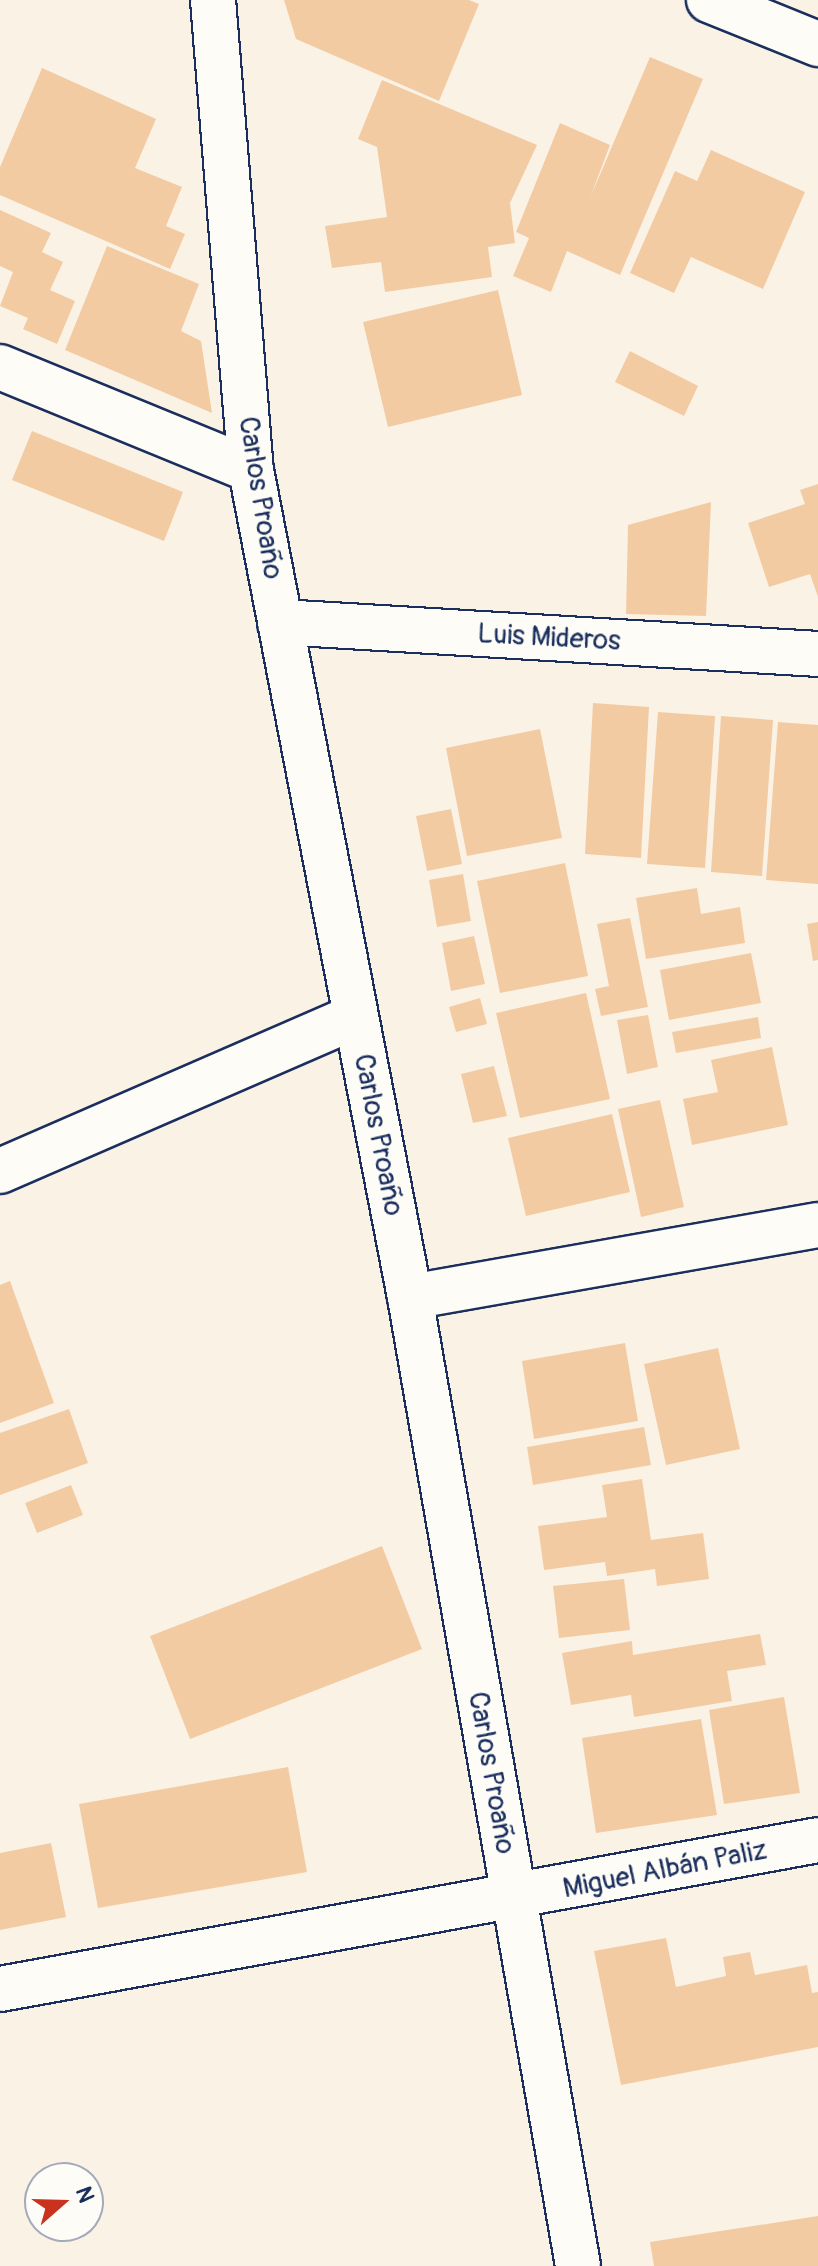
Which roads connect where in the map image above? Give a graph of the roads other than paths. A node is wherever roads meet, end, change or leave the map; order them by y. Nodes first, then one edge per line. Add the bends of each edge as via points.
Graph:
1 (213, 0) edge
2 (709, 0) edge
3 (818, 44) edge
4 (0, 367) edge
5 (251, 470) junction
6 (280, 622) junction
7 (818, 654) edge
8 (355, 1017) junction
9 (0, 1171) edge
10 (818, 1225) edge
11 (410, 1297) junction
12 (818, 1840) edge
13 (513, 1899) junction
14 (0, 1989) edge
15 (578, 2266) edge

1 - 5 street, Carlos Proaño
2 - 3 street
4 - 5 street
5 - 6 street, Carlos Proaño
6 - 7 street, Luis Mideros
6 - 8 street, Carlos Proaño
8 - 9 street
8 - 11 street, Carlos Proaño
10 - 11 street
11 - 13 street, Carlos Proaño
12 - 13 street, Miguel Albán Paliz
13 - 14 street, Miguel Albán Paliz
13 - 15 street, Carlos Proaño

